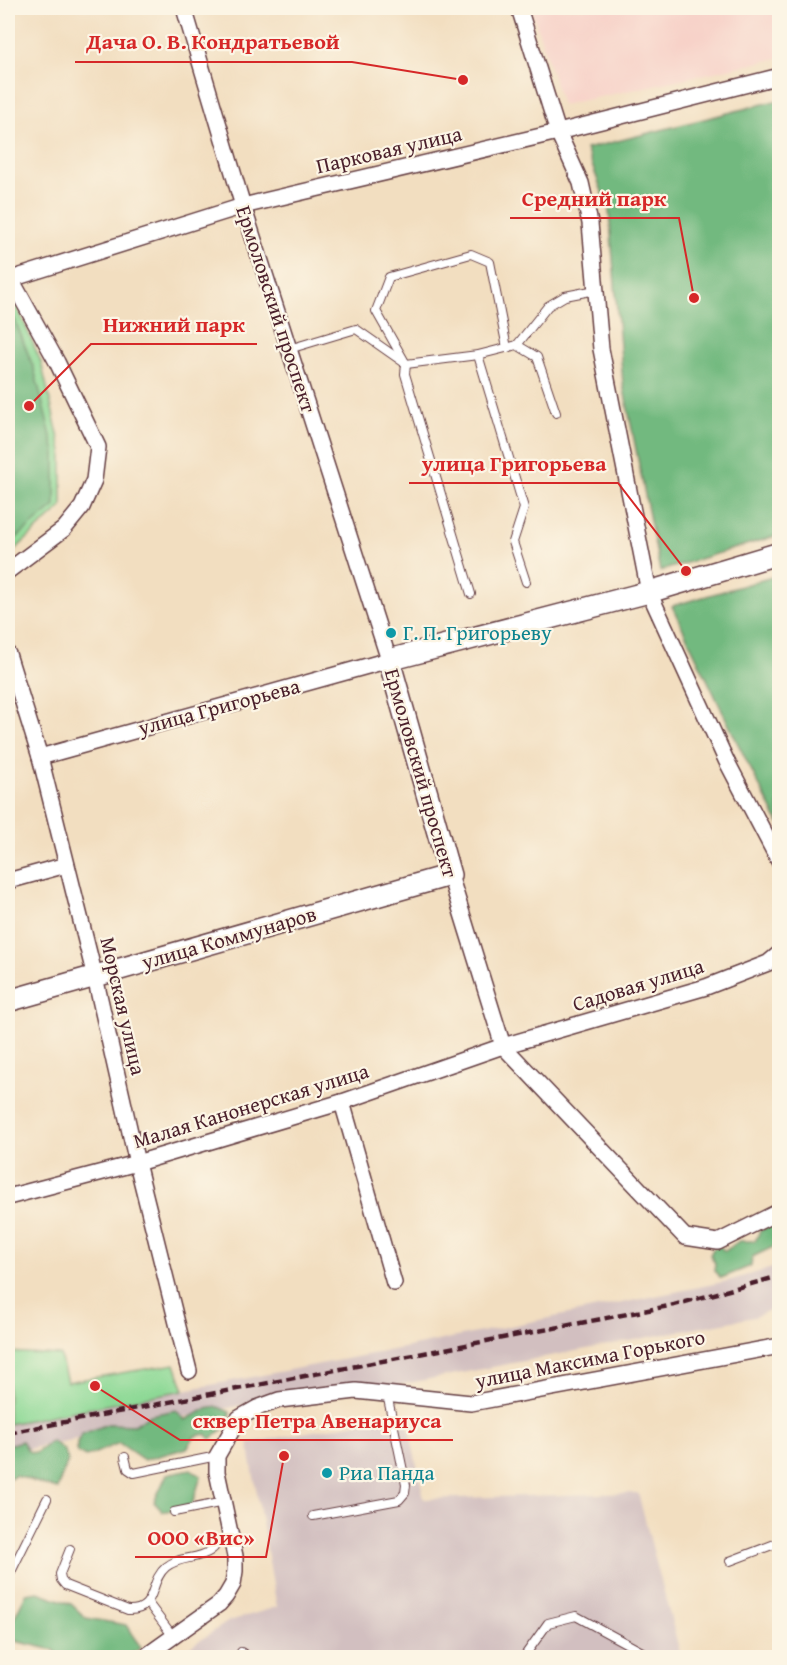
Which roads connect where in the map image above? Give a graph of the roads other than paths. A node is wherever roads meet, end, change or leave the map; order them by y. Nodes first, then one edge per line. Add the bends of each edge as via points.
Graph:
1 (184, 8) edge
2 (519, 8) edge
3 (780, 76) edge
4 (558, 132) junction
5 (243, 206) junction
6 (9, 278) edge
7 (596, 290) junction
8 (517, 345) junction
9 (507, 348) junction
10 (289, 349) junction
11 (478, 355) junction
12 (406, 364) junction
13 (556, 413) dead end
14 (780, 553) edge
15 (8, 571) edge
16 (526, 582) dead end
17 (649, 592) junction
18 (471, 594) dead end
19 (8, 654) edge
20 (389, 660) junction
21 (40, 757) junction
22 (780, 863) edge
23 (66, 865) junction
24 (450, 874) junction
25 (8, 881) edge
26 (780, 953) edge
27 (95, 977) junction
28 (8, 1001) edge
29 (503, 1046) junction
30 (342, 1102) junction
31 (137, 1162) junction
32 (8, 1197) edge
33 (780, 1211) edge
34 (394, 1283) dead end
35 (780, 1346) edge
36 (189, 1371) dead end
37 (387, 1394) junction
38 (217, 1455) junction
39 (125, 1457) dead end
40 (47, 1499) dead end
41 (224, 1502) junction
42 (174, 1512) dead end
43 (313, 1516) dead end
44 (232, 1536) junction
45 (780, 1542) edge
46 (70, 1549) dead end
47 (730, 1561) dead end
48 (8, 1578) edge
49 (148, 1602) junction
50 (172, 1635) junction
51 (241, 1652) dead end
52 (143, 1658) edge
53 (250, 1658) edge
54 (523, 1658) edge
55 (645, 1658) edge

1 - 5 street, Ермоловский проспект
2 - 4 street
3 - 4 street, Парковая улица
4 - 5 street, Парковая улица
4 - 7 street via 586,203
5 - 6 street, Парковая улица
5 - 10 street, Ермоловский проспект
6 - 15 street, Парковая улица via 57,362 98,447 94,480 82,507 64,529
7 - 8 lane via 564,296 548,306
7 - 17 street via 601,349
8 - 9 lane
8 - 13 lane via 537,357
9 - 11 lane
9 - 12 lane via 490,262 471,254 389,277 376,311
10 - 12 lane via 356,329
10 - 20 street, Ермоловский проспект
11 - 12 lane
11 - 16 lane via 524,508 513,542
12 - 18 lane via 405,374
14 - 17 street, улица Григорьева
17 - 20 street, улица Григорьева
17 - 22 street via 726,760
19 - 21 street, Морская улица
20 - 21 street, улица Григорьева
20 - 24 street, Ермоловский проспект
21 - 23 street, Морская улица
23 - 25 street
23 - 27 street, Морская улица
24 - 27 street, улица Коммунаров
24 - 29 street, Ермоловский проспект
26 - 29 street, Садовая улица via 768,963 706,987
27 - 28 street, улица Коммунаров
27 - 31 street, Морская улица
29 - 30 street, Малая Канонерская улица
29 - 33 street, Ермоловский проспект via 685,1237 718,1242
30 - 31 street, Малая Канонерская улица
30 - 34 street
31 - 32 street, Малая Канонерская улица
31 - 36 street, Морская улица
35 - 37 street, улица Максима Горького via 471,1403
37 - 38 street, улица Максима Горького via 357,1391 279,1400 239,1418
37 - 43 lane via 405,1493 399,1500
38 - 39 lane via 134,1473 128,1469
38 - 41 street
40 - 48 lane
41 - 42 lane
41 - 44 street
44 - 49 lane via 220,1539 209,1553 177,1560 165,1568
44 - 50 street via 235,1571 226,1596
45 - 47 lane
46 - 49 lane via 60,1574 65,1585 128,1610 143,1608
49 - 50 lane
50 - 52 street
51 - 53 lane
54 - 55 lane via 548,1623 576,1616 644,1653

